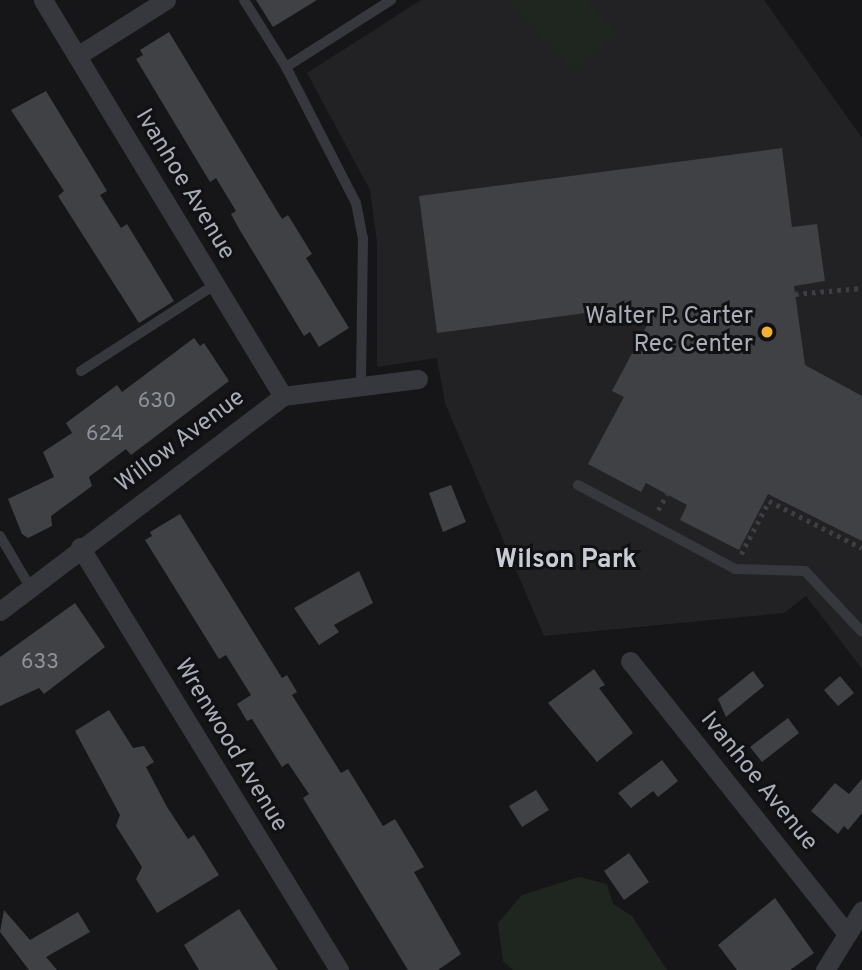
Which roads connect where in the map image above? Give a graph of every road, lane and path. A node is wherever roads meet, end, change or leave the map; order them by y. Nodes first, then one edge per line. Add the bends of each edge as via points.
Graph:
1 (43, 0) edge
2 (166, 0) edge
3 (244, 0) edge
4 (391, 0) edge
5 (77, 56) junction
6 (286, 67) junction
7 (216, 284) junction
8 (862, 288) edge
9 (795, 294) dead end
10 (81, 371) dead end
11 (418, 379) dead end
12 (361, 387) junction
13 (283, 396) junction
14 (578, 485) dead end
15 (667, 494) dead end
16 (668, 519) dead end
17 (0, 536) edge
18 (80, 547) junction
19 (862, 548) edge
20 (728, 550) dead end
21 (30, 587) junction
22 (0, 611) edge
23 (862, 632) edge
24 (630, 661) dead end
25 (862, 910) edge
26 (847, 934) junction
27 (340, 970) edge
28 (825, 970) edge

1 - 5 street, Ivanhoe Avenue
2 - 5 street
3 - 6 lane
4 - 6 lane
5 - 7 street, Ivanhoe Avenue
6 - 12 lane via 356,203 363,238
7 - 10 lane
7 - 13 street, Ivanhoe Avenue
8 - 9 path
11 - 12 street, Willow Avenue
12 - 13 street, Willow Avenue
13 - 18 street, Willow Avenue
14 - 23 lane via 735,569 805,571
15 - 16 path via 656,513
17 - 21 lane
18 - 21 street, Willow Avenue
18 - 27 street, Wrenwood Avenue
19 - 20 path via 769,501 740,556
21 - 22 street, Willow Avenue
24 - 26 street, Ivanhoe Avenue
25 - 26 street
26 - 28 street

